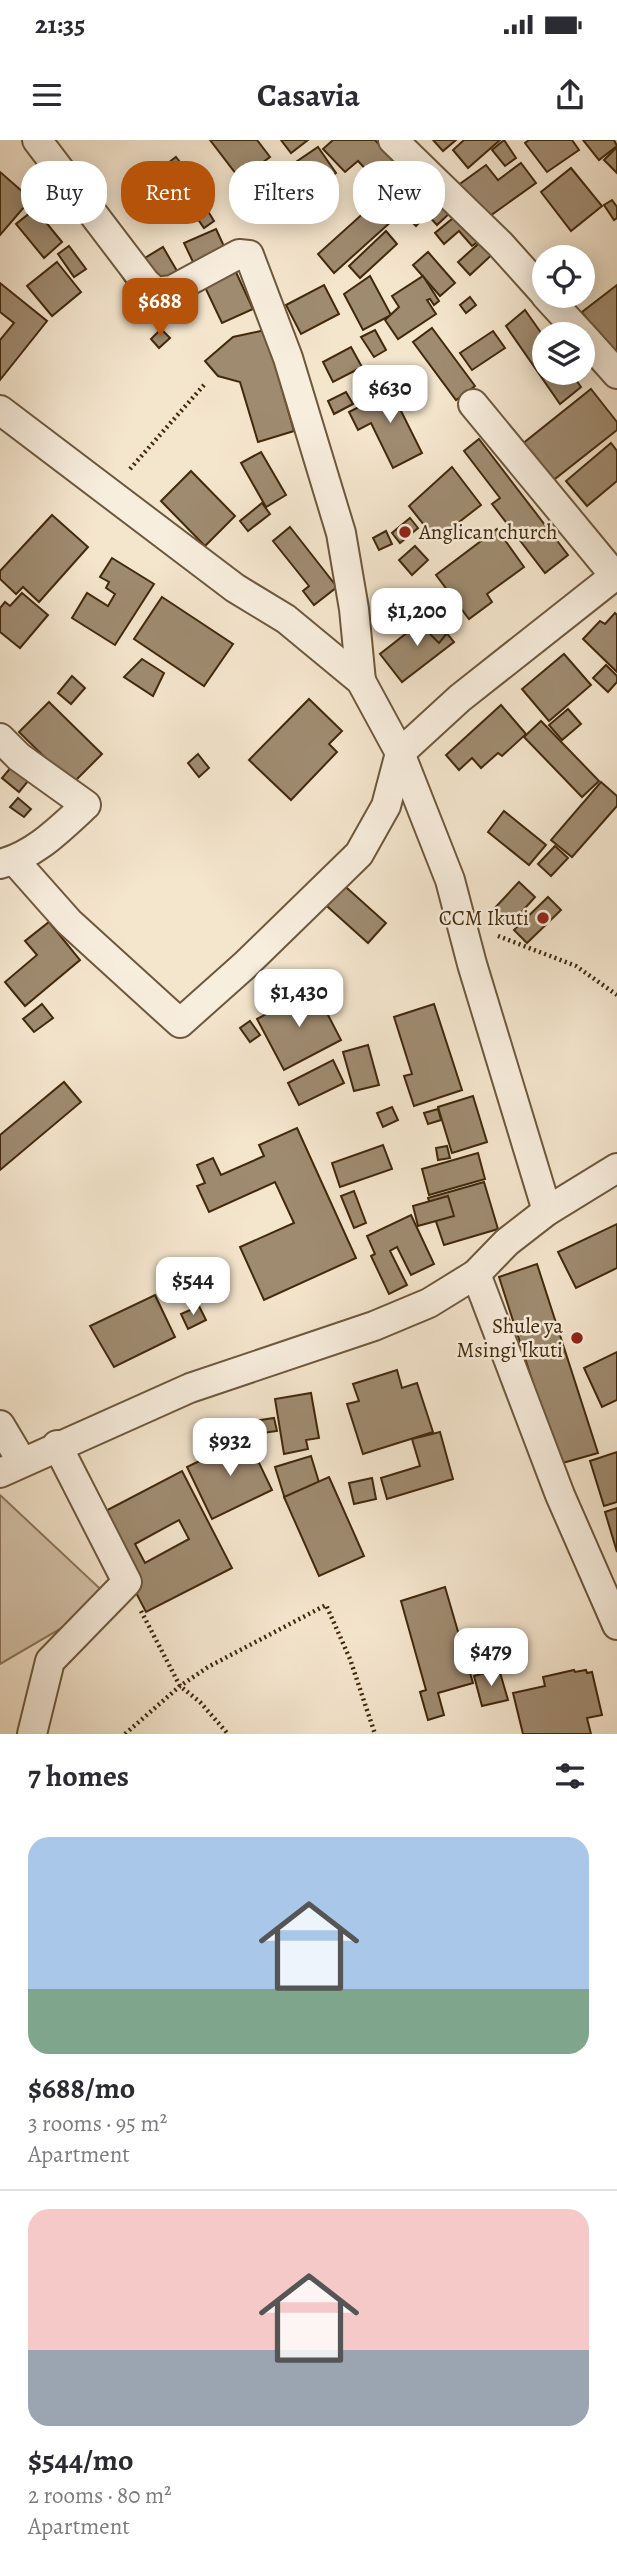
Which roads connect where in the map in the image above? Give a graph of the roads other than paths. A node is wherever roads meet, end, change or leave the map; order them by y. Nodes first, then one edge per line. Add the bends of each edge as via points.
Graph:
1 (37, 140) edge
2 (393, 140) edge
3 (532, 280) edge
4 (557, 308) edge
5 (570, 322) edge
6 (595, 349) edge
7 (617, 374) edge
8 (473, 404) dead end
9 (0, 410) edge
10 (616, 575) edge
11 (361, 681) junction
12 (0, 738) edge
13 (400, 753) junction
14 (7, 862) edge
15 (617, 1168) edge
16 (547, 1212) junction
17 (476, 1274) junction
18 (0, 1425) edge
19 (57, 1445) junction
20 (11, 1467) edge
21 (617, 1625) edge
22 (33, 1734) edge

1 - 11 street via 156,292 172,290 239,254 249,256 292,370 341,533
2 - 3 street
4 - 5 street
6 - 7 street
8 - 10 street
9 - 11 street via 235,588 286,619
10 - 13 street via 460,698
11 - 13 street
12 - 14 street via 86,805 46,842
13 - 14 street via 386,806 359,853 180,1023
13 - 16 street via 450,880
15 - 16 street
16 - 17 street via 507,1242
17 - 19 street via 429,1303 373,1326 190,1388
17 - 21 street via 561,1495
18 - 20 street
19 - 20 street
19 - 22 street via 127,1582 50,1661

